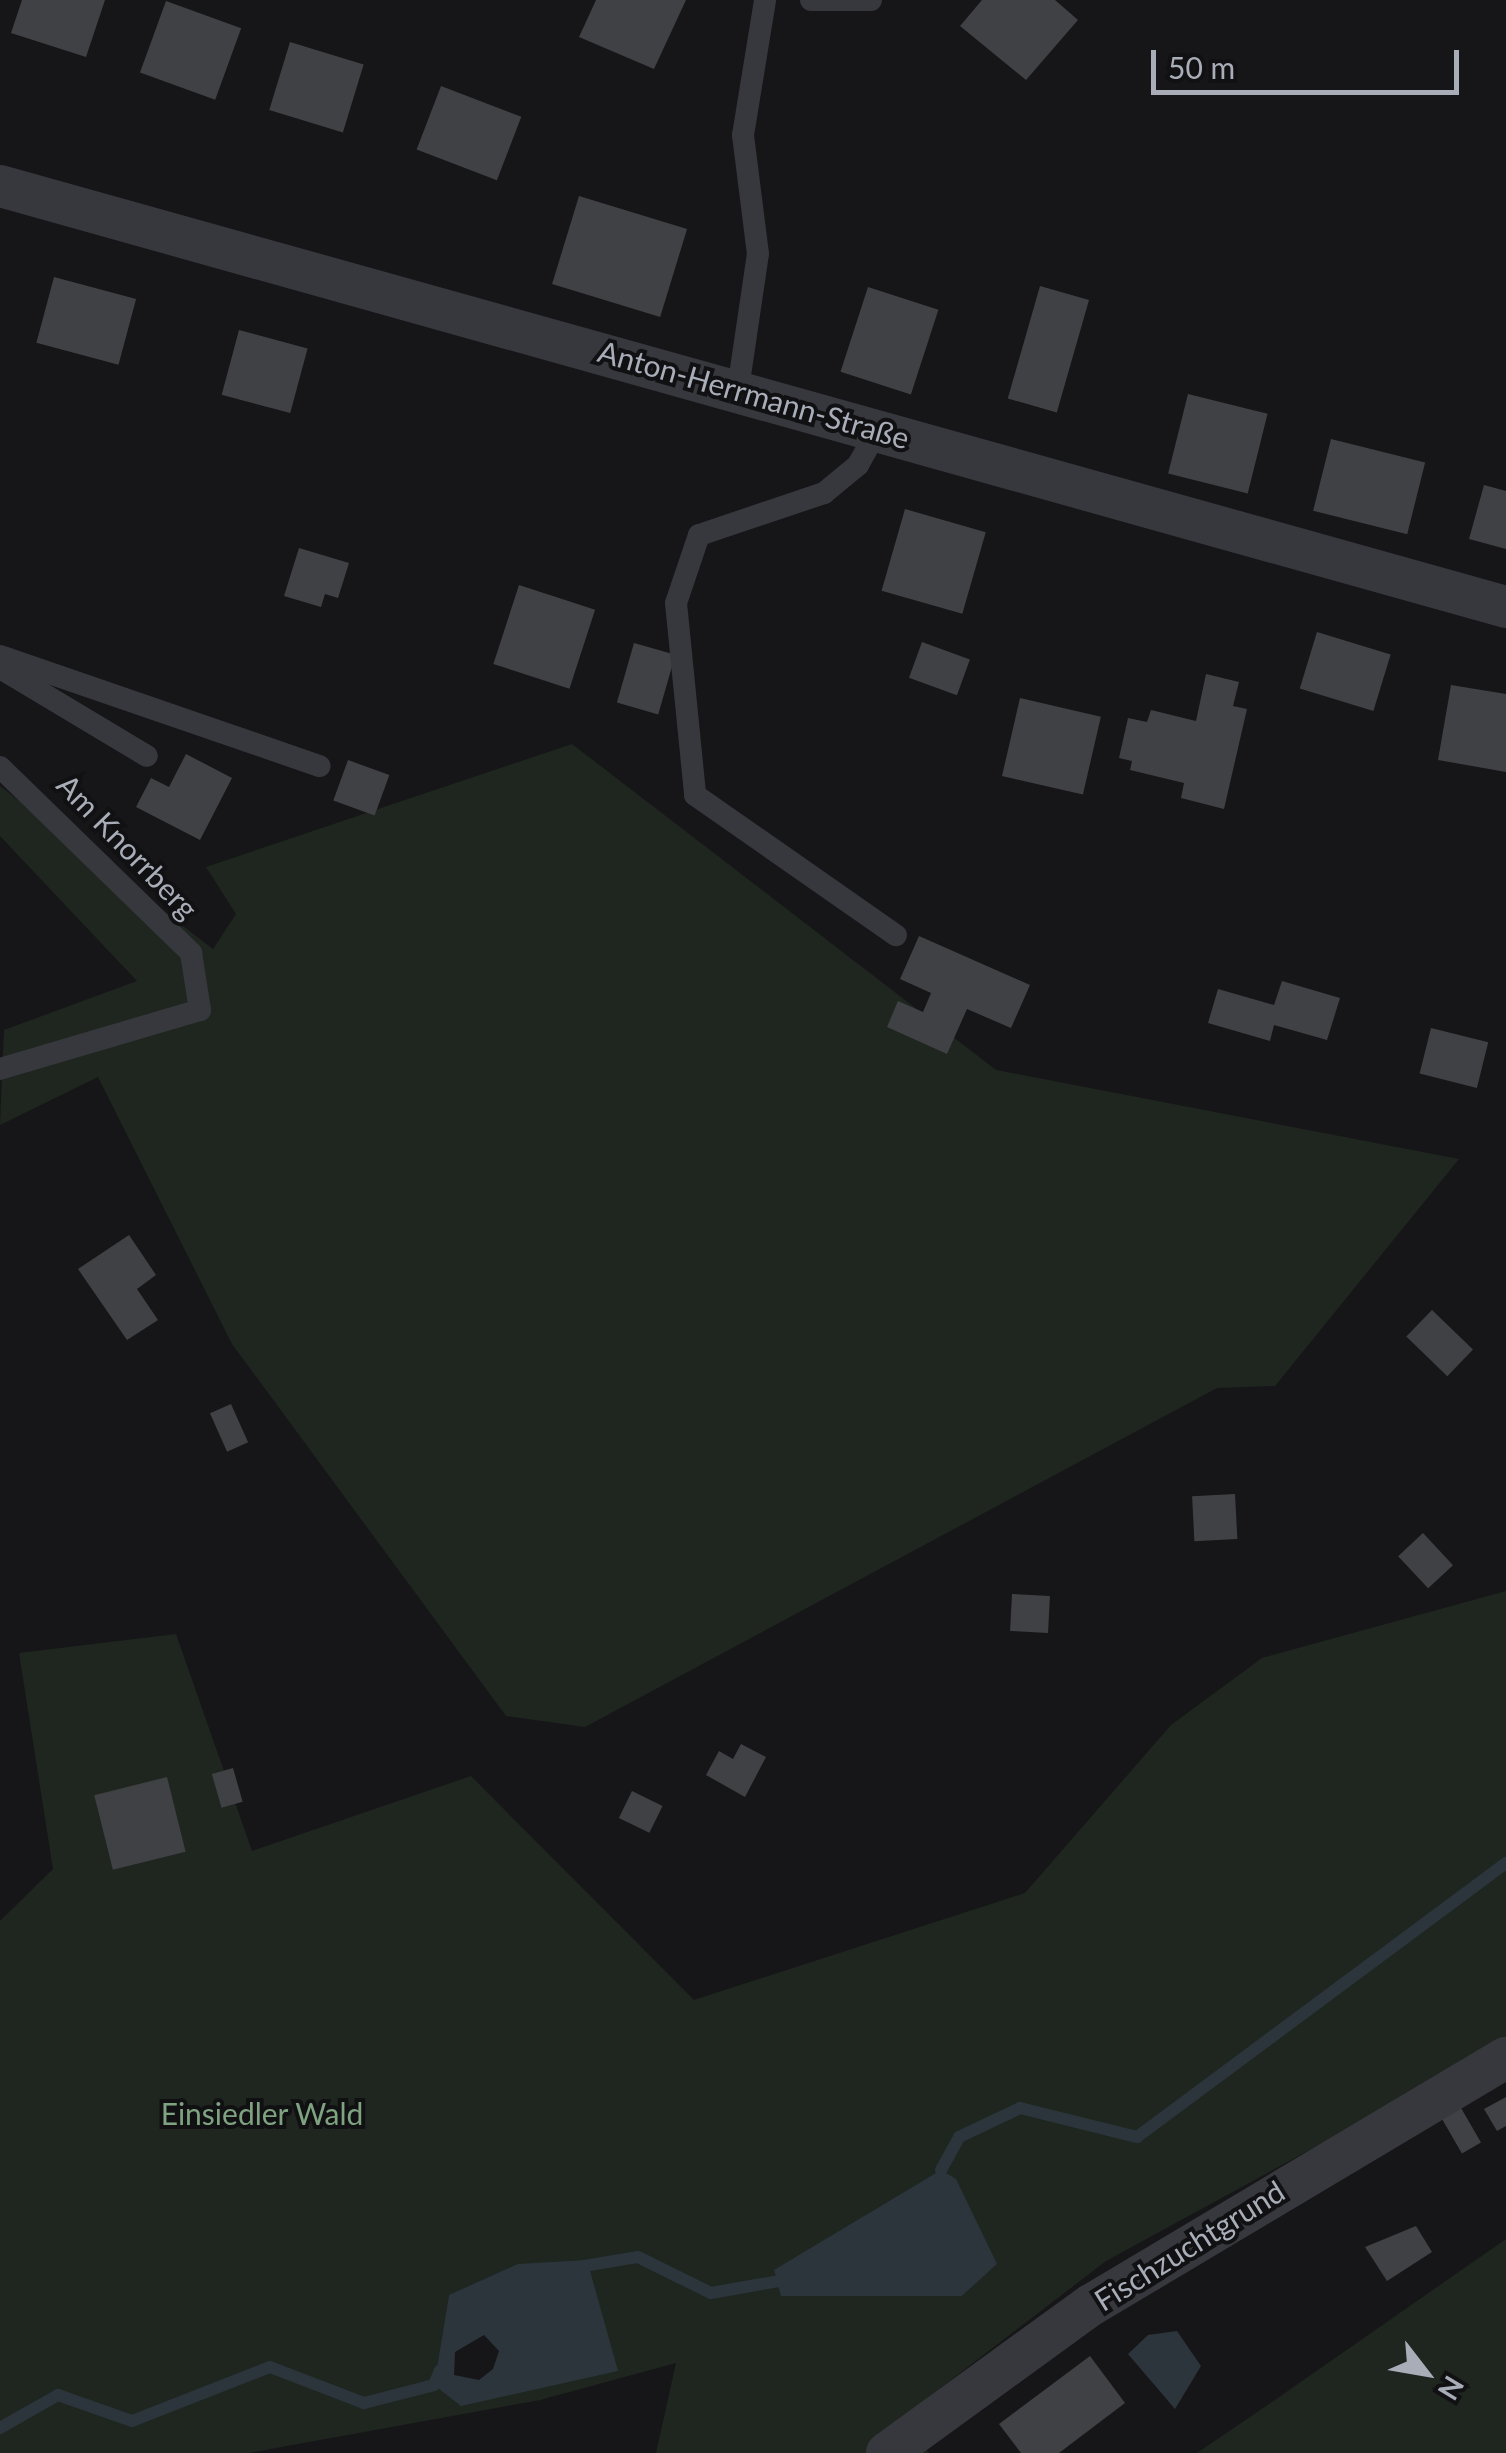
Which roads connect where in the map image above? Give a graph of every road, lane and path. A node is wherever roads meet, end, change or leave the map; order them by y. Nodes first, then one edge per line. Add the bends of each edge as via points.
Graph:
1 (765, 0) edge
2 (812, 0) edge
3 (871, 0) edge
4 (0, 186) edge
5 (738, 389) junction
6 (878, 429) junction
7 (1506, 607) edge
8 (0, 656) edge
9 (0, 668) edge
10 (147, 756) dead end
11 (0, 766) edge
12 (320, 766) dead end
13 (896, 935) dead end
14 (0, 1069) edge
15 (1506, 2058) edge
16 (887, 2453) edge

1 - 5 lane via 743,135 758,254
2 - 3 lane
4 - 5 street, Anton-Herrmann-Straße
5 - 6 street, Anton-Herrmann-Straße
6 - 7 street, Anton-Herrmann-Straße
6 - 13 lane via 858,466 824,493 699,535 676,602 695,795
8 - 12 lane
9 - 10 lane
11 - 14 lane, Am Knorrberg via 191,953 200,1010
15 - 16 street, Fischzuchtgrund via 1091,2306

